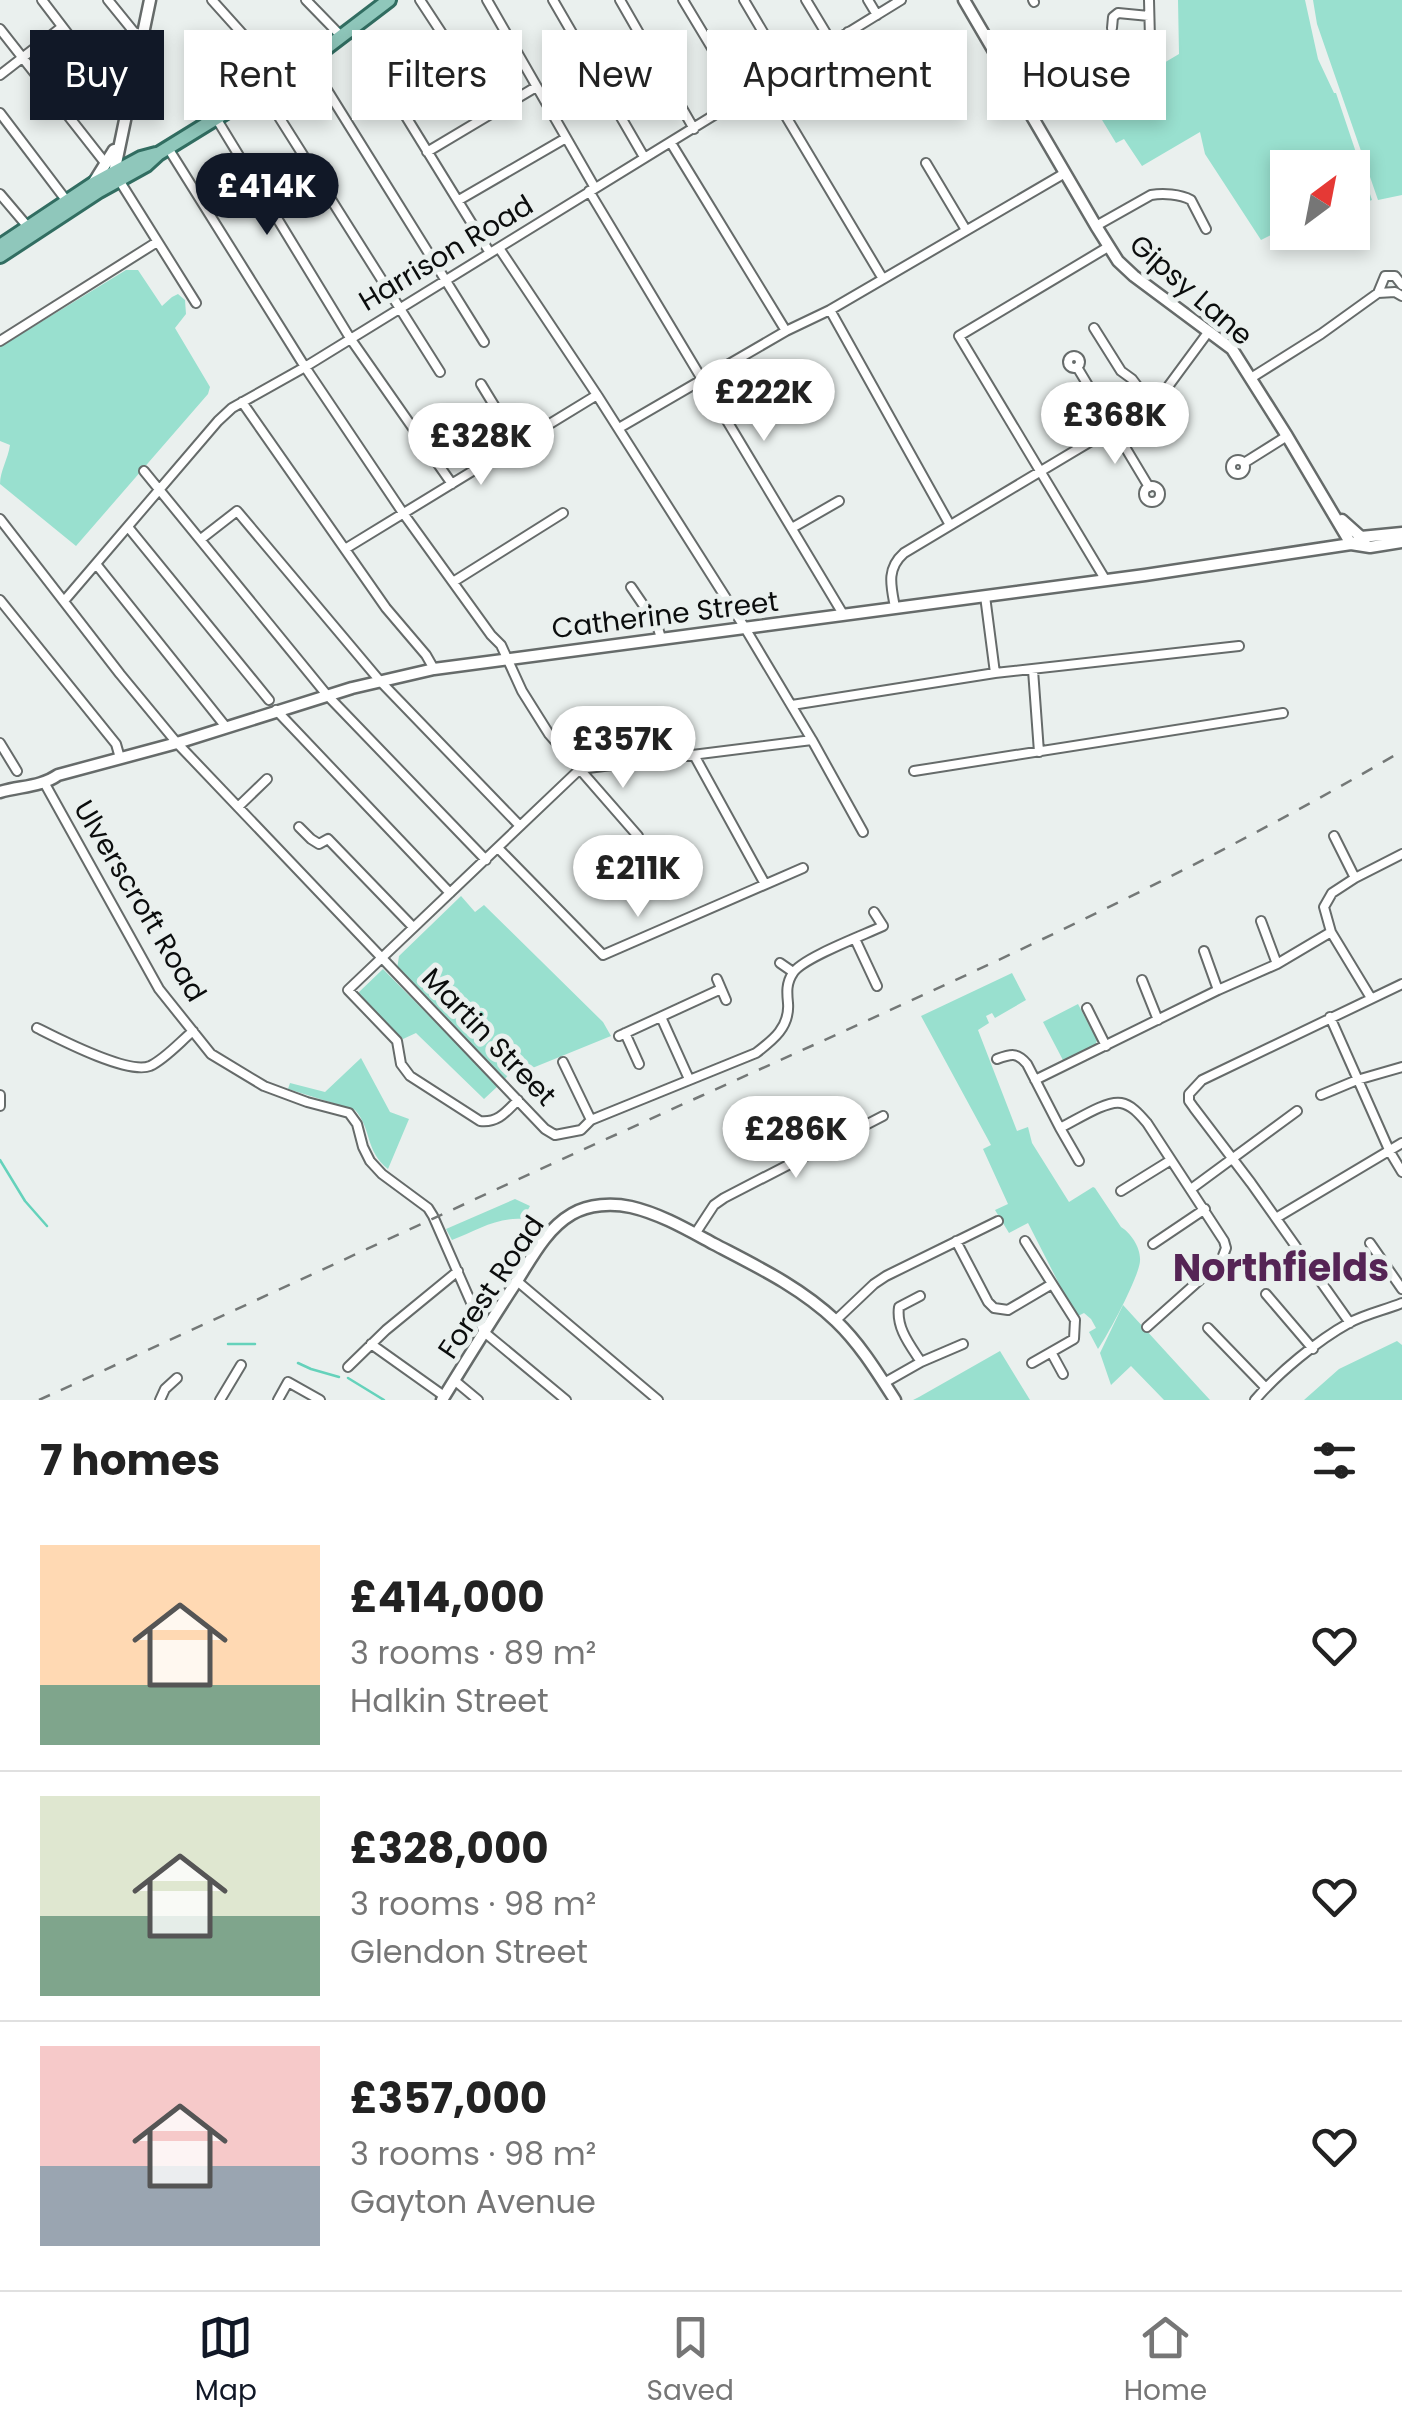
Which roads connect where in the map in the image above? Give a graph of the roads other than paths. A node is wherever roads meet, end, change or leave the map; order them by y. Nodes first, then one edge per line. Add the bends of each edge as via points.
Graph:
1 (42, 0) edge
2 (108, 0) edge
3 (150, 0) edge
4 (212, 0) edge
5 (306, 0) edge
6 (389, 0) edge
7 (420, 0) edge
8 (487, 0) edge
9 (553, 0) edge
10 (620, 0) edge
11 (683, 0) edge
12 (744, 0) edge
13 (806, 0) edge
14 (868, 0) edge
15 (901, 0) edge
16 (964, 0) edge
17 (1149, 0) edge
18 (877, 15) junction
19 (1149, 16) junction
20 (62, 27) junction
21 (1112, 28) dead end
22 (0, 29) edge
23 (64, 30) edge
24 (132, 30) edge
25 (143, 30) edge
26 (239, 30) edge
27 (440, 30) edge
28 (504, 30) edge
29 (762, 30) edge
30 (824, 30) edge
31 (851, 30) edge
32 (1150, 30) edge
33 (347, 33) junction
34 (352, 40) edge
35 (707, 40) edge
36 (332, 44) edge
37 (22, 58) junction
38 (522, 62) edge
39 (0, 75) edge
40 (536, 87) junction
41 (332, 98) edge
42 (0, 112) edge
43 (124, 120) edge
44 (213, 120) edge
45 (217, 120) edge
46 (281, 120) edge
47 (407, 120) edge
48 (707, 120) edge
49 (789, 120) edge
50 (694, 128) junction
51 (566, 138) junction
52 (671, 143) junction
53 (163, 151) junction
54 (427, 152) junction
55 (644, 157) junction
56 (926, 163) dead end
57 (1065, 174) junction
58 (107, 175) junction
59 (592, 190) junction
60 (0, 194) edge
61 (66, 200) junction
62 (459, 200) junction
63 (1096, 226) junction
64 (28, 227) junction
65 (1206, 229) dead end
66 (966, 230) junction
67 (157, 242) junction
68 (0, 246) edge
69 (1108, 247) junction
70 (495, 251) junction
71 (0, 256) edge
72 (883, 278) junction
73 (445, 281) junction
74 (1402, 286) edge
75 (1378, 293) junction
76 (1402, 296) edge
77 (196, 304) dead end
78 (400, 307) junction
79 (830, 310) junction
80 (1094, 328) dead end
81 (1209, 330) junction
82 (786, 331) junction
83 (350, 338) junction
84 (0, 342) edge
85 (484, 342) dead end
86 (305, 367) junction
87 (1077, 367) dead end
88 (440, 372) dead end
89 (1251, 378) junction
90 (704, 379) junction
91 (482, 384) dead end
92 (597, 395) junction
93 (242, 402) junction
94 (1153, 406) junction
95 (618, 428) junction
96 (1112, 428) junction
97 (1287, 436) junction
98 (517, 443) junction
99 (1244, 463) dead end
100 (144, 472) dead end
101 (1040, 472) junction
102 (452, 484) junction
103 (1150, 486) dead end
104 (159, 489) junction
105 (838, 501) dead end
106 (1330, 509) junction
107 (564, 513) dead end
108 (403, 514) junction
109 (0, 519) edge
110 (1338, 524) junction
111 (950, 525) junction
112 (128, 526) junction
113 (792, 528) junction
114 (1402, 533) edge
115 (1366, 538) junction
116 (201, 539) junction
117 (1402, 542) edge
118 (1351, 544) junction
119 (1326, 548) junction
120 (345, 549) junction
121 (96, 564) junction
122 (1105, 579) junction
123 (454, 582) junction
124 (631, 587) dead end
125 (985, 596) junction
126 (0, 600) edge
127 (64, 601) junction
128 (895, 607) junction
129 (843, 614) junction
130 (746, 628) junction
131 (491, 635) junction
132 (661, 638) junction
133 (1239, 646) dead end
134 (506, 658) junction
135 (486, 661) junction
136 (434, 669) junction
137 (1032, 670) junction
138 (996, 673) junction
139 (380, 681) junction
140 (327, 695) junction
141 (272, 705) junction
142 (792, 705) junction
143 (1283, 714) dead end
144 (226, 727) junction
145 (812, 740) junction
146 (178, 742) junction
147 (0, 743) edge
148 (1040, 752) junction
149 (694, 754) junction
150 (120, 758) junction
151 (580, 769) junction
152 (16, 771) dead end
153 (914, 772) dead end
154 (267, 779) dead end
155 (46, 784) junction
156 (0, 792) edge
157 (238, 807) junction
158 (520, 826) junction
159 (299, 827) dead end
160 (863, 832) dead end
161 (638, 836) dead end
162 (1334, 836) dead end
163 (498, 848) junction
164 (1402, 854) edge
165 (486, 860) junction
166 (802, 868) dead end
167 (1355, 878) junction
168 (765, 884) junction
169 (450, 893) junction
170 (874, 912) dead end
171 (1260, 921) dead end
172 (413, 927) junction
173 (1331, 932) junction
174 (855, 939) junction
175 (1204, 951) dead end
176 (382, 958) junction
177 (780, 963) dead end
178 (1277, 964) junction
179 (793, 972) junction
180 (716, 979) dead end
181 (1142, 980) dead end
182 (1402, 984) edge
183 (877, 986) dead end
184 (721, 989) junction
185 (1218, 990) junction
186 (1370, 998) junction
187 (726, 1000) dead end
188 (1087, 1008) dead end
189 (661, 1016) junction
190 (1330, 1017) junction
191 (1158, 1020) junction
192 (37, 1028) dead end
193 (193, 1030) junction
194 (1106, 1046) junction
195 (997, 1059) dead end
196 (563, 1062) dead end
197 (639, 1064) dead end
198 (1402, 1067) edge
199 (690, 1078) junction
200 (1035, 1080) junction
201 (1357, 1080) junction
202 (0, 1095) edge
203 (1321, 1096) dead end
204 (518, 1100) junction
205 (0, 1106) edge
206 (1297, 1111) dead end
207 (884, 1116) dead end
208 (591, 1120) junction
209 (1060, 1128) junction
210 (1402, 1143) edge
211 (1390, 1152) junction
212 (1231, 1158) junction
213 (1171, 1160) junction
214 (1079, 1161) dead end
215 (1402, 1172) edge
216 (1191, 1189) junction
217 (1121, 1191) dead end
218 (1205, 1210) junction
219 (1276, 1218) junction
220 (998, 1221) dead end
221 (695, 1234) junction
222 (956, 1241) junction
223 (1026, 1241) dead end
224 (1370, 1243) dead end
225 (1154, 1244) dead end
226 (458, 1271) junction
227 (516, 1281) junction
228 (1052, 1284) junction
229 (1402, 1289) edge
230 (1266, 1294) dead end
231 (920, 1296) dead end
232 (1402, 1303) edge
233 (835, 1321) junction
234 (1350, 1322) junction
235 (1147, 1327) dead end
236 (1208, 1328) dead end
237 (484, 1332) junction
238 (371, 1344) junction
239 (963, 1344) dead end
240 (1312, 1349) junction
241 (1051, 1352) junction
242 (921, 1362) junction
243 (1032, 1363) dead end
244 (241, 1365) dead end
245 (348, 1368) dead end
246 (1063, 1374) dead end
247 (177, 1378) dead end
248 (454, 1380) junction
249 (884, 1383) junction
250 (1266, 1388) junction
251 (443, 1398) edge
252 (160, 1400) edge
253 (220, 1400) edge
254 (278, 1400) edge
255 (320, 1400) edge
256 (478, 1400) edge
257 (566, 1400) edge
258 (657, 1400) edge
259 (895, 1400) edge
260 (1255, 1400) edge

1 - 20 street
2 - 24 street
3 - 25 street
4 - 26 street
5 - 33 street
6 - 33 main road
7 - 27 street
8 - 28 street
9 - 55 street
10 - 50 street
11 - 35 street
12 - 29 street
13 - 30 street
14 - 18 street
15 - 18 street, Harrison Road
16 - 57 street, Gipsy Lane
17 - 19 street
18 - 31 street, Harrison Road
19 - 21 street via 1118,13
19 - 32 street
20 - 23 street
20 - 37 street
22 - 37 street
33 - 34 street
33 - 36 main road
37 - 39 street
37 - 58 street
38 - 40 street
40 - 51 street
40 - 54 street
41 - 73 street
42 - 61 street
43 - 58 street
44 - 53 main road
45 - 83 street
46 - 78 street
47 - 54 street
48 - 50 street, Harrison Road
49 - 72 street
50 - 52 street, Harrison Road
51 - 59 street
51 - 62 street
52 - 55 street, Harrison Road
52 - 82 street
53 - 58 main road via 146,165
53 - 86 street
54 - 62 street
55 - 59 street, Harrison Road
56 - 66 street
57 - 63 street, Gipsy Lane
57 - 66 street
58 - 61 main road
58 - 67 street
58 - 71 main road
59 - 70 street, Harrison Road
59 - 90 street
60 - 64 street
61 - 64 main road
62 - 70 street
63 - 65 street via 1158,194 1192,200
63 - 69 street, Gipsy Lane
64 - 68 main road
66 - 72 street
67 - 77 street
67 - 84 street
69 - 81 street, Gipsy Lane via 1134,276
69 - 101 street via 959,336
70 - 73 street, Harrison Road
70 - 92 street
72 - 79 street
73 - 78 street, Harrison Road
73 - 85 street
74 - 75 street via 1395,276 1385,276
75 - 76 street
75 - 89 street
78 - 83 street, Harrison Road
78 - 88 street
79 - 82 street
79 - 111 street
80 - 94 street
81 - 89 street, Gipsy Lane
81 - 94 street
82 - 90 street
83 - 86 street, Harrison Road
83 - 102 street
86 - 93 street, Harrison Road
86 - 108 street
87 - 96 street
89 - 97 street, Gipsy Lane
90 - 95 street
90 - 113 street
91 - 98 street
92 - 95 street
92 - 98 street
93 - 104 street, Harrison Road
93 - 120 street
94 - 96 street
95 - 130 street
96 - 101 street
96 - 103 street
97 - 99 street
97 - 106 street, Gipsy Lane
98 - 102 street
100 - 104 street
101 - 111 street
101 - 122 street
102 - 108 street
104 - 112 street, Harrison Road
104 - 116 street
105 - 113 street
106 - 110 street, Gipsy Lane
106 - 115 street, Gipsy Lane
107 - 123 street
108 - 120 street
108 - 123 street
109 - 127 street, Martin Street
110 - 118 street, Gipsy Lane
110 - 119 street
111 - 128 street via 898,558 890,580
112 - 121 street, Harrison Road
112 - 141 street
113 - 129 street
114 - 115 street
115 - 118 street
116 - 139 street via 237,510
116 - 140 street
117 - 118 street
118 - 119 street, Catherine Street
119 - 122 street, Catherine Street
120 - 136 street
121 - 127 street, Harrison Road
121 - 144 street
122 - 125 street, Catherine Street
123 - 131 street
124 - 132 street
125 - 128 street, Catherine Street
125 - 138 street
126 - 150 street via 116,744
127 - 146 street, Martin Street
128 - 129 street, Catherine Street
129 - 130 street, Catherine Street
130 - 132 street, Catherine Street
130 - 142 street
131 - 134 street
131 - 135 street via 495,650
132 - 134 street, Catherine Street
133 - 137 street
134 - 135 street, Catherine Street
134 - 151 street via 532,710
135 - 136 street, Catherine Street
136 - 139 street, Catherine Street
137 - 138 street
137 - 148 street
138 - 142 street
139 - 140 street, Catherine Street
139 - 158 street
140 - 141 street, Catherine Street
140 - 165 street
141 - 144 street, Catherine Street
141 - 169 street
142 - 145 street
143 - 148 street
144 - 146 street, Catherine Street
145 - 149 street
145 - 160 street
146 - 150 street, Catherine Street
146 - 157 street, Martin Street
147 - 152 street
148 - 153 street
149 - 151 street
149 - 168 street
150 - 155 street, Catherine Street
151 - 158 street
151 - 161 street
154 - 157 street
155 - 156 street, Catherine Street
155 - 193 street, Ulverscroft Road via 159,989
157 - 176 street, Martin Street
158 - 163 street
159 - 172 street via 319,844 328,839
162 - 167 street
163 - 165 street
163 - 168 street via 603,955
164 - 167 street
165 - 169 street
166 - 168 street
167 - 173 street via 1324,907
169 - 172 street
170 - 174 street via 882,926
171 - 178 street
172 - 176 street
173 - 178 street
173 - 186 street
174 - 179 street
174 - 183 street
175 - 185 street
176 - 204 street, Martin Street
176 - 204 street via 348,990 397,1041 404,1071 480,1121 500,1117
177 - 179 street
178 - 185 street
179 - 199 street, Martin Street via 787,1018 774,1040
180 - 184 street
181 - 191 street
182 - 186 street
184 - 187 street
184 - 189 street
185 - 191 street
186 - 190 street
188 - 194 street
189 - 197 street via 622,1035
189 - 199 street
190 - 201 street
190 - 212 street via 1197,1083 1189,1094
191 - 194 street
192 - 193 street via 137,1068 154,1064
193 - 226 street, Ulverscroft Road via 211,1054 264,1086 348,1113 370,1162 428,1208
194 - 200 street
195 - 200 street via 1020,1056
196 - 208 street
198 - 201 street
199 - 208 street, Martin Street
200 - 209 street
201 - 203 street
201 - 211 street
202 - 205 street
204 - 208 street, Martin Street via 555,1135 581,1130
206 - 212 street
207 - 221 street via 724,1198
209 - 213 street via 1108,1103 1124,1103 1147,1123
209 - 214 street
210 - 211 street
211 - 215 street
211 - 219 street
212 - 216 street
212 - 219 street
213 - 216 street
213 - 217 street
216 - 218 street
218 - 225 street
218 - 235 street via 1224,1241 1222,1261
219 - 234 street
220 - 222 street
221 - 227 street, Forest Road via 628,1206 585,1208 556,1226
221 - 233 street via 786,1282
222 - 228 street via 994,1308 1008,1310
222 - 233 street via 874,1284
223 - 228 street
224 - 229 street
226 - 237 street
226 - 238 street
227 - 237 street, Forest Road
227 - 258 street
228 - 241 street via 1076,1331
230 - 240 street
231 - 242 street via 898,1307 897,1317
232 - 234 street
233 - 249 street
234 - 240 street
236 - 250 street
237 - 248 street, Forest Road
237 - 257 street
238 - 245 street
238 - 251 street
239 - 242 street
240 - 250 street
241 - 243 street
241 - 246 street
242 - 249 street
244 - 253 street
247 - 252 street
248 - 251 street, Forest Road
248 - 256 street
249 - 259 street
250 - 260 street
254 - 255 street via 288,1382

